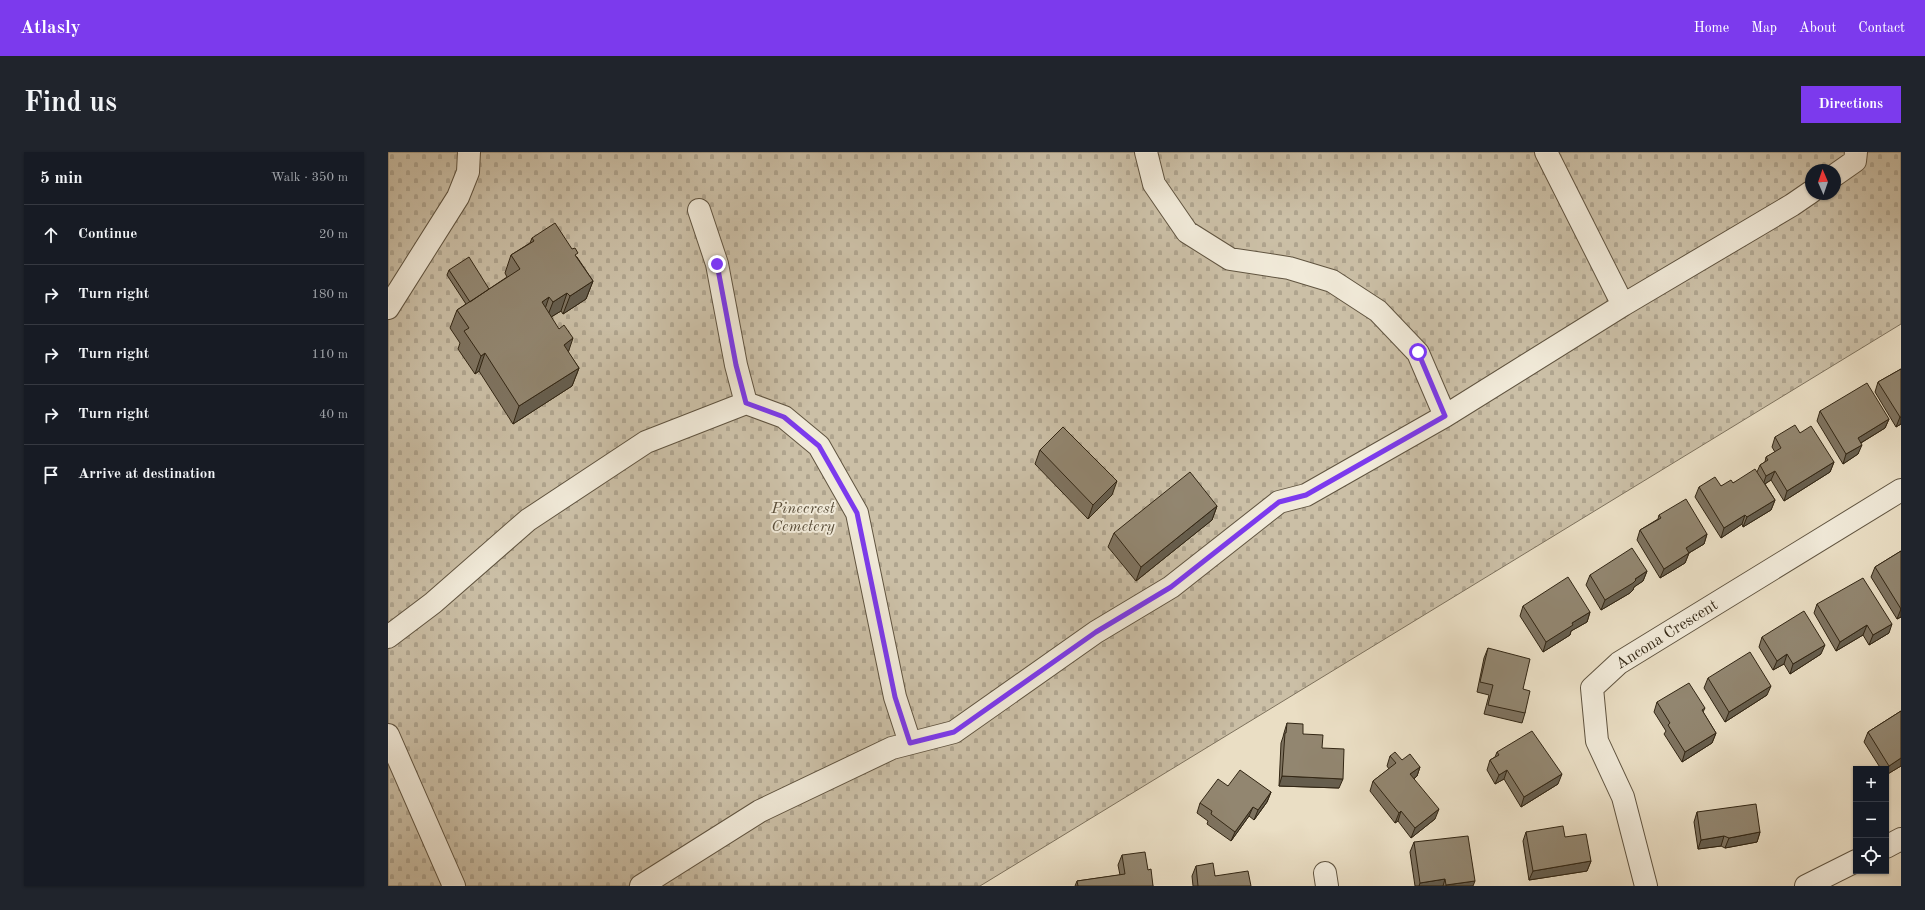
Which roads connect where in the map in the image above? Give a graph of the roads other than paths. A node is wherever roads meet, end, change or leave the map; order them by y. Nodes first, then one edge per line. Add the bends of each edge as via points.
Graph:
1 (469, 152) edge
2 (1146, 152) edge
3 (1546, 152) edge
4 (1856, 152) edge
5 (1841, 171) edge
6 (1805, 196) edge
7 (699, 210) dead end
8 (1623, 305) junction
9 (388, 308) edge
10 (746, 403) junction
11 (1445, 416) junction
12 (1901, 490) edge
13 (388, 637) edge
14 (388, 735) edge
15 (910, 743) junction
16 (1901, 839) edge
17 (1889, 845) edge
18 (1853, 863) edge
19 (454, 886) edge
20 (641, 886) edge
21 (1646, 886) edge
22 (1806, 886) edge

1 - 9 street via 468,172 458,197
2 - 11 street via 1154,184 1187,232 1230,259 1289,268 1332,281 1378,311 1418,352
3 - 8 street
4 - 5 street via 1855,161
6 - 8 street
7 - 10 street via 717,264 736,365
8 - 11 street
10 - 13 street via 646,442 528,520 433,603
10 - 15 street via 784,417 819,446 857,513 895,697
11 - 15 street via 1306,495 1279,502 1171,587 1096,632 954,732
12 - 21 street, Ancona Crescent via 1619,663 1592,688 1597,741 1623,796
14 - 19 street
15 - 20 street via 892,748 760,811
16 - 17 street
18 - 22 street

